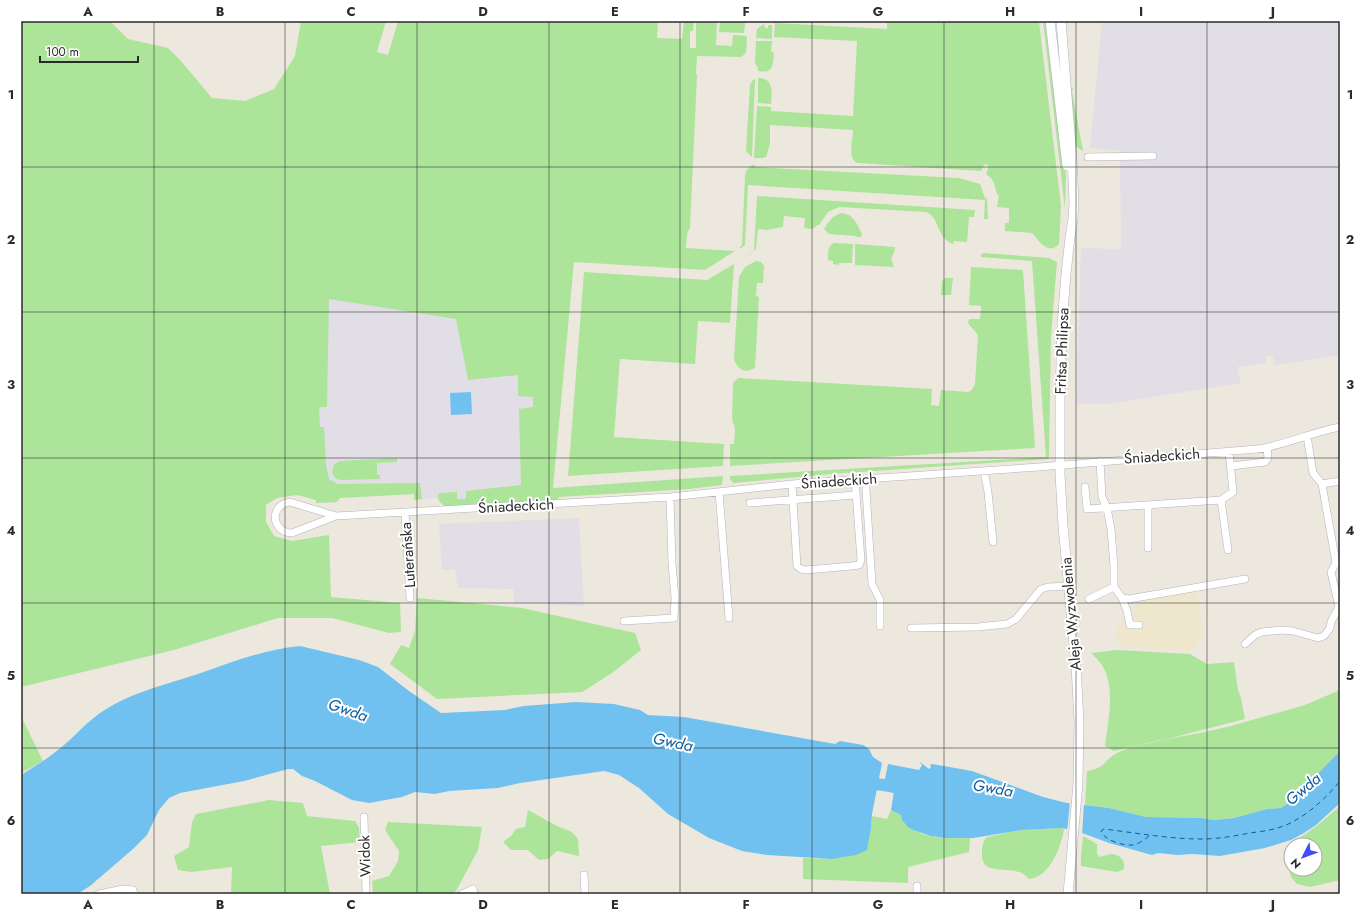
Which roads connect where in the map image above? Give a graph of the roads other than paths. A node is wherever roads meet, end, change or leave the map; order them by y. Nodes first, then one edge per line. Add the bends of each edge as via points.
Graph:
1 (1050, 21) edge
2 (1061, 21) edge
3 (1153, 156) dead end
4 (1088, 157) dead end
5 (1070, 237) junction
6 (1340, 427) edge
7 (1307, 436) junction
8 (1267, 448) junction
9 (1230, 451) junction
10 (1100, 461) junction
11 (1060, 465) junction
12 (1231, 466) junction
13 (984, 471) junction
14 (866, 479) junction
15 (855, 480) junction
16 (1340, 481) edge
17 (792, 484) junction
18 (1322, 484) junction
19 (1085, 487) dead end
20 (719, 492) junction
21 (856, 495) junction
22 (670, 497) junction
23 (794, 499) junction
24 (1221, 500) junction
25 (750, 503) dead end
26 (1148, 504) junction
27 (1107, 508) junction
28 (405, 512) junction
29 (336, 516) junction
30 (993, 542) dead end
31 (1148, 548) dead end
32 (1228, 550) dead end
33 (1338, 562) edge
34 (1245, 579) dead end
35 (1069, 586) junction
36 (1114, 587) junction
37 (410, 598) dead end
38 (1122, 598) junction
39 (1089, 599) dead end
40 (729, 618) dead end
41 (624, 621) dead end
42 (1139, 624) dead end
43 (880, 626) dead end
44 (911, 628) dead end
45 (1245, 644) dead end
46 (364, 817) dead end
47 (584, 875) dead end
48 (917, 886) dead end
49 (474, 892) edge
50 (100, 894) edge
51 (134, 894) edge
52 (366, 894) edge
53 (462, 894) edge
54 (585, 894) edge
55 (917, 894) edge
56 (1068, 894) edge

1 - 5 street, Fritsa Philipsa via 1069,192
2 - 5 street, Fritsa Philipsa via 1074,185
3 - 4 street
5 - 11 street, Fritsa Philipsa via 1061,346
6 - 7 street, Śniadeckich
7 - 8 street, Śniadeckich
7 - 18 street via 1313,473
8 - 9 street, Śniadeckich
8 - 12 street via 1268,458 1265,462
9 - 10 street, Śniadeckich
9 - 12 street
10 - 11 street, Śniadeckich
10 - 27 street via 1102,497
11 - 13 street, Śniadeckich
11 - 35 street, Aleja Wyzwolenia
12 - 24 street via 1233,492
13 - 14 street, Śniadeckich
13 - 30 street
14 - 15 street, Śniadeckich
14 - 43 street via 872,584 880,600
15 - 17 street, Śniadeckich
15 - 21 street
16 - 18 street
17 - 20 street, Śniadeckich
17 - 23 street
18 - 33 street
19 - 27 street via 1087,509
20 - 22 street, Śniadeckich
20 - 40 street
21 - 23 street
21 - 23 street via 861,560 856,566 839,568 803,570 797,566
22 - 28 street, Śniadeckich
22 - 41 street via 674,618
23 - 25 street
24 - 26 street
24 - 32 street
26 - 27 street
26 - 31 street
27 - 36 street via 1111,529
28 - 29 street, Śniadeckich
28 - 37 street, Luterańska
29 - 29 street via 290,502 280,506 275,518 281,530 292,533
33 - 45 street via 1331,572 1339,607 1324,636 1318,638 1281,630 1262,632
34 - 38 street via 1129,599
35 - 44 street via 1042,589 1016,619 1007,624
35 - 56 street, Aleja Wyzwolenia via 1077,681 1079,764
36 - 38 street
36 - 39 street
38 - 42 street via 1130,625
46 - 52 street, Widok
47 - 54 street
48 - 55 street
49 - 53 street
50 - 51 street via 123,889 133,890

